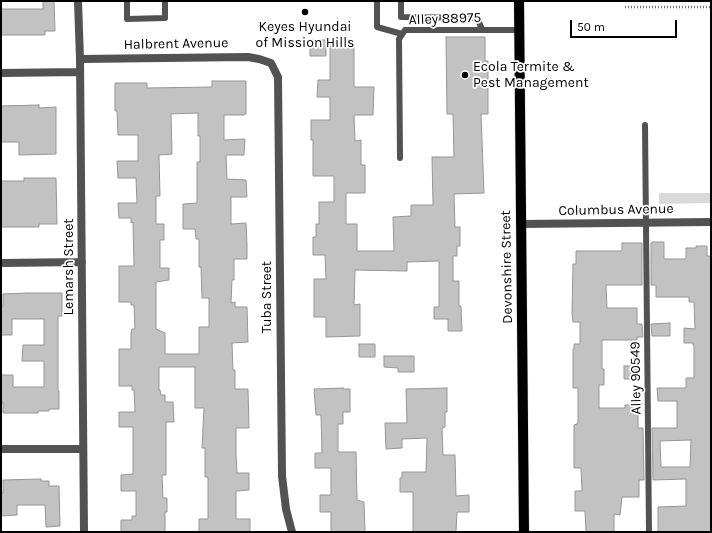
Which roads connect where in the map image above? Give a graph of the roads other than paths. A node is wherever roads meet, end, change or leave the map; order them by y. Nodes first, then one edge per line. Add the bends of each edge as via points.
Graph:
1 (78, 1) edge
2 (127, 1) edge
3 (165, 1) edge
4 (377, 1) edge
5 (401, 1) edge
6 (519, 1) edge
7 (482, 30) junction
8 (520, 30) junction
9 (402, 34) junction
10 (80, 59) junction
11 (271, 64) joint
12 (80, 72) junction
13 (1, 73) edge
14 (645, 125) dead end
15 (400, 158) dead end
16 (711, 222) edge
17 (646, 223) junction
18 (521, 224) junction
19 (82, 262) junction
20 (1, 263) edge
21 (1, 449) edge
22 (83, 449) junction
23 (84, 532) edge
24 (292, 532) edge
25 (524, 532) edge
26 (650, 532) edge

1 - 10 street, Lemarsh Street
2 - 3 lane via 127,19 165,18
4 - 9 lane via 377,27
5 - 7 lane via 400,17 477,18
6 - 8 main road, Devonshire Street
7 - 8 lane, Alley 88975
7 - 9 lane, Alley 88975 via 405,30
8 - 18 main road, Devonshire Street
9 - 15 lane, Alley 88975 via 399,40
10 - 11 street, Halbrent Avenue via 248,57
10 - 12 street, Lemarsh Street
11 - 24 street, Tuba Street via 278,77 282,476
12 - 13 street
12 - 19 street, Lemarsh Street
14 - 17 lane, Alley 90549
16 - 17 street, Columbus Avenue
17 - 18 street, Columbus Avenue
17 - 26 lane, Alley 90549
18 - 25 main road, Devonshire Street
19 - 20 street
19 - 22 street, Lemarsh Street
21 - 22 street
22 - 23 street, Lemarsh Street

